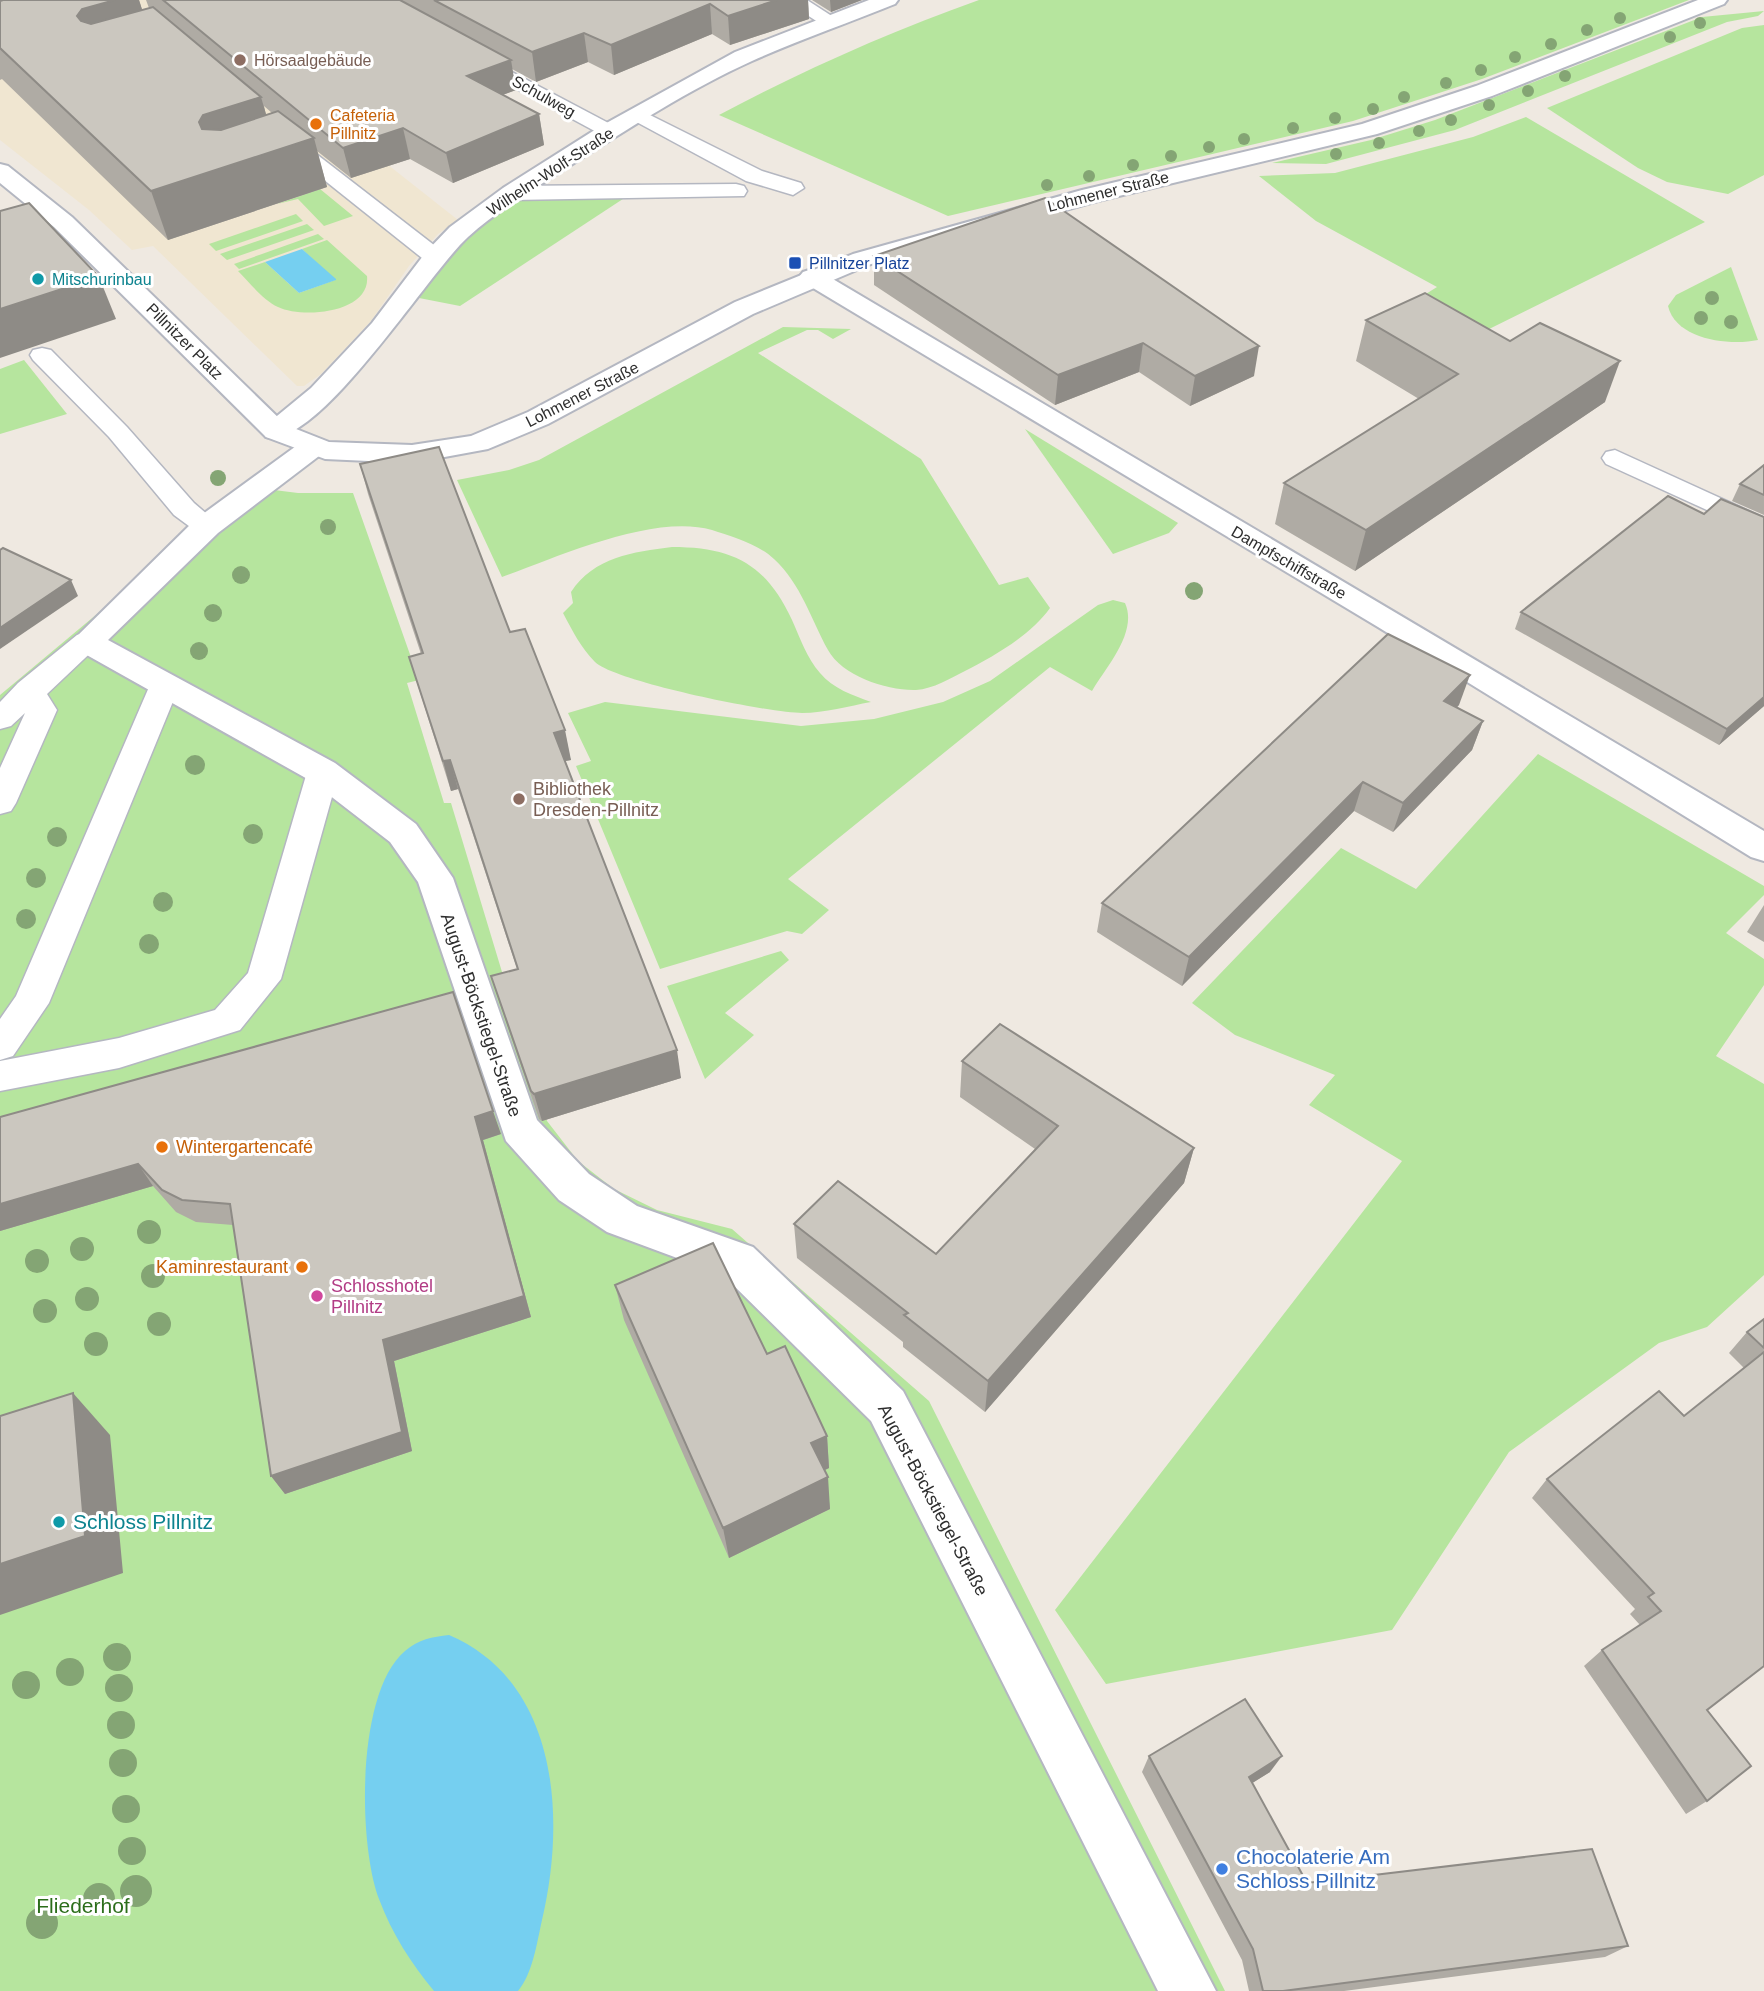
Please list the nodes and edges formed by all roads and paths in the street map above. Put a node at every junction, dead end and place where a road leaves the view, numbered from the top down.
1 (793, 0) edge
2 (888, 0) edge
3 (1717, 0) edge
4 (831, 22) junction
5 (451, 45) edge
6 (638, 115) junction
7 (267, 124) edge
8 (609, 131) junction
9 (295, 148) junction
10 (273, 155) edge
11 (0, 171) edge
12 (793, 188) dead end
13 (736, 191) dead end
14 (512, 193) junction
15 (435, 257) junction
16 (812, 277) junction
17 (42, 355) dead end
18 (276, 430) junction
19 (313, 447) junction
20 (1615, 458) dead end
21 (207, 526) junction
22 (1764, 527) edge
23 (87, 642) junction
24 (164, 687) junction
25 (29, 690) junction
26 (0, 719) edge
27 (323, 772) junction
28 (0, 803) edge
29 (1764, 848) edge
30 (0, 1046) edge
31 (0, 1076) edge
32 (1188, 1991) edge

1 - 4 lane
2 - 4 street, Wilhelm-Wolf-Straße
3 - 16 street, Lohmener Straße
4 - 6 street, Wilhelm-Wolf-Straße
5 - 8 lane, Schulweg
6 - 8 street, Wilhelm-Wolf-Straße
6 - 12 lane
7 - 9 lane
8 - 14 street, Wilhelm-Wolf-Straße
9 - 10 lane
9 - 15 lane
11 - 18 street, Pillnitzer Platz
13 - 14 lane
14 - 15 street, Wilhelm-Wolf-Straße
15 - 18 street, Wilhelm-Wolf-Straße
16 - 19 street, Lohmener Straße
16 - 29 street, Dampfschiffstraße
17 - 21 lane
18 - 19 street, Pillnitzer Platz
19 - 21 street
20 - 22 lane
21 - 23 street
23 - 24 street, August-Böckstiegel-Straße
23 - 25 lane
24 - 27 street, August-Böckstiegel-Straße
24 - 30 lane
25 - 26 lane
25 - 28 lane
27 - 31 lane
27 - 32 street, August-Böckstiegel-Straße

